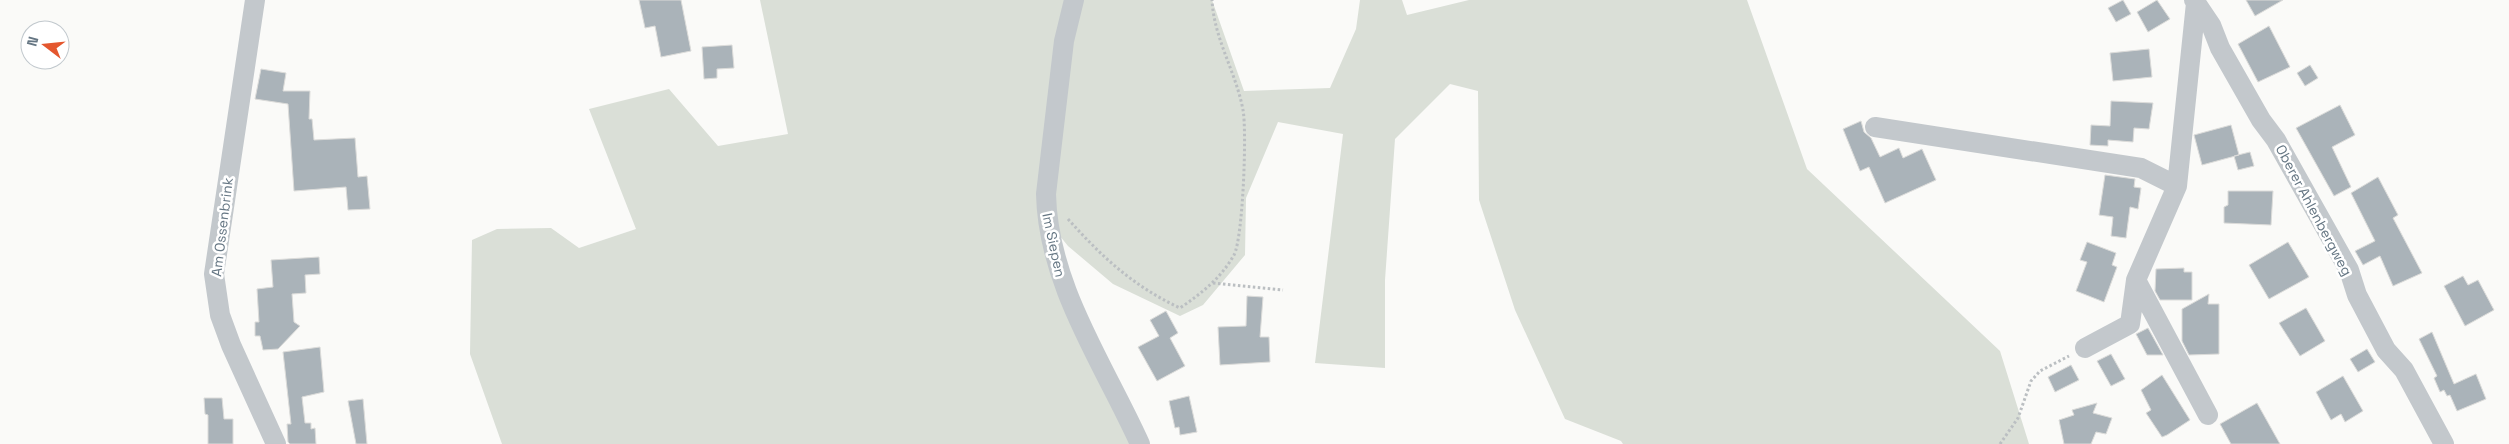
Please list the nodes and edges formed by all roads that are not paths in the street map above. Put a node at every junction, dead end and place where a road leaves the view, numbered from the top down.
1 (255, 0) edge
2 (1074, 0) edge
3 (2195, 1) edge
4 (1875, 127) dead end
5 (2177, 186) junction
6 (2136, 280) junction
7 (2085, 348) road end
8 (2208, 416) dead end
9 (276, 444) edge
10 (1140, 444) edge
11 (2444, 444) edge

1 - 9 street, Am Ossenbrink
2 - 10 street, Im Siepen
3 - 5 street, Oberer Ahlenbergweg
3 - 11 street, Oberer Ahlenbergweg
4 - 5 street
5 - 6 street, Oberer Ahlenbergweg
6 - 7 street, Oberer Ahlenbergweg
6 - 8 street

